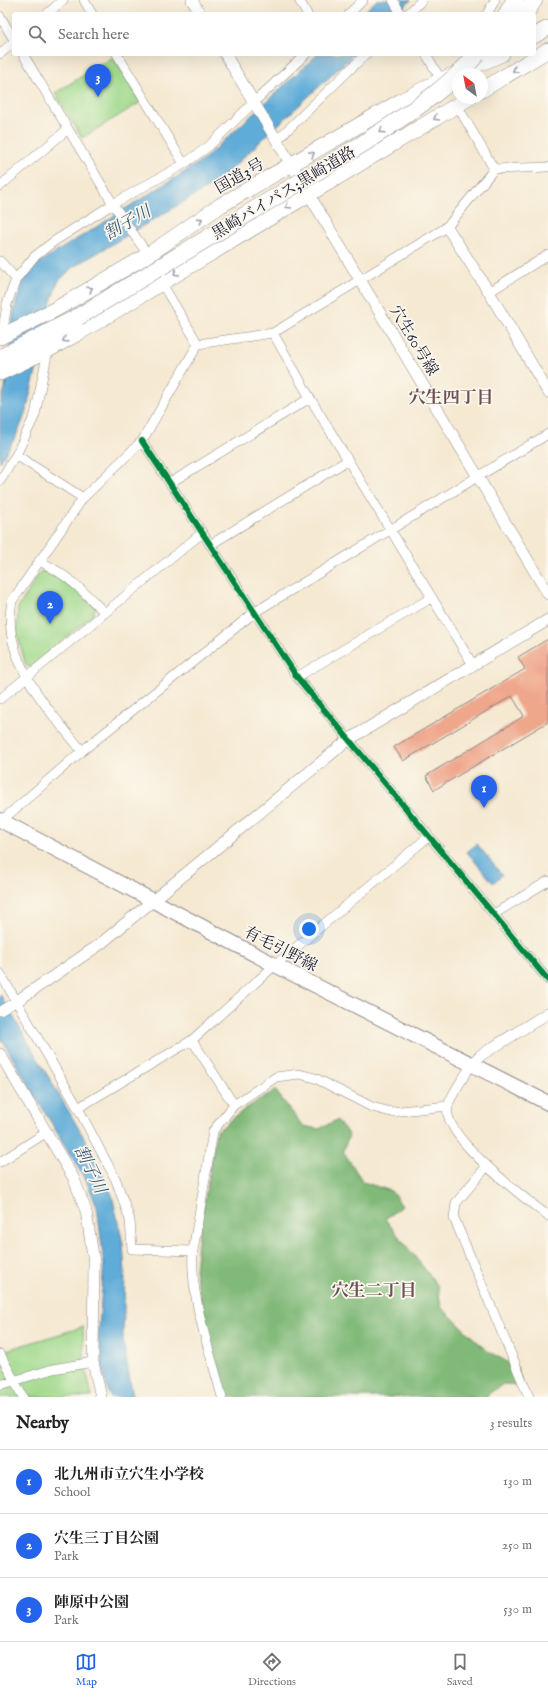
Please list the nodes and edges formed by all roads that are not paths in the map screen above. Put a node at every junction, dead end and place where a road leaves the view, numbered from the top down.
1 (63, 0) edge
2 (84, 0) edge
3 (192, 0) edge
4 (299, 0) edge
5 (363, 0) edge
6 (393, 0) edge
7 (422, 0) edge
8 (495, 0) edge
9 (515, 0) edge
10 (534, 0) edge
11 (49, 12) edge
12 (91, 12) edge
13 (199, 12) edge
14 (306, 12) edge
15 (351, 12) edge
16 (400, 12) edge
17 (410, 12) edge
18 (489, 12) edge
19 (508, 12) edge
20 (526, 12) edge
21 (0, 16) edge
22 (548, 28) edge
23 (536, 35) edge
24 (12, 37) edge
25 (12, 43) edge
26 (548, 50) edge
27 (0, 54) edge
28 (24, 56) edge
29 (118, 56) edge
30 (226, 56) edge
31 (304, 56) edge
32 (364, 56) edge
33 (427, 56) edge
34 (474, 56) edge
35 (475, 56) edge
36 (497, 56) edge
37 (441, 80) junction
38 (488, 86) edge
39 (460, 104) edge
40 (464, 104) edge
41 (256, 105) junction
42 (68, 129) junction
43 (275, 138) junction
44 (184, 164) junction
45 (291, 166) junction
46 (548, 167) edge
47 (494, 169) junction
48 (0, 186) edge
49 (308, 194) junction
50 (114, 206) junction
51 (447, 227) junction
52 (148, 255) junction
53 (548, 255) edge
54 (0, 261) edge
55 (16, 279) junction
56 (360, 279) junction
57 (160, 282) junction
58 (489, 292) junction
59 (274, 333) junction
60 (4, 335) edge
61 (198, 344) junction
62 (45, 351) junction
63 (3, 366) edge
64 (548, 392) edge
65 (310, 398) junction
66 (548, 434) edge
67 (142, 441) junction
68 (16, 455) junction
69 (348, 460) junction
70 (478, 478) junction
71 (0, 481) edge
72 (170, 484) junction
73 (83, 498) junction
74 (390, 530) junction
75 (202, 533) junction
76 (210, 545) junction
77 (39, 560) junction
78 (548, 594) edge
79 (431, 598) junction
80 (255, 612) junction
81 (4, 613) edge
82 (105, 613) junction
83 (548, 620) edge
84 (473, 665) junction
85 (297, 677) junction
86 (24, 679) junction
87 (0, 699) edge
88 (348, 740) junction
89 (82, 751) junction
90 (1, 820) edge
91 (428, 837) junction
92 (548, 881) edge
93 (154, 901) junction
94 (494, 914) junction
95 (275, 965) junction
96 (0, 973) edge
97 (548, 980) edge
98 (15, 1002) junction
99 (0, 1011) edge
100 (548, 1013) edge
101 (192, 1040) junction
102 (0, 1054) edge
103 (472, 1064) junction
104 (548, 1103) edge
105 (234, 1105) junction
106 (448, 1106) junction
107 (78, 1108) junction
108 (47, 1132) junction
109 (0, 1162) edge
110 (486, 1167) junction
111 (548, 1216) edge
112 (193, 1251) junction
113 (0, 1354) edge
114 (93, 1362) junction
115 (15, 1380) junction
116 (0, 1385) edge
117 (24, 1397) edge
118 (101, 1397) edge
119 (222, 1397) edge
120 (529, 1397) edge

1 - 11 street
2 - 12 street
3 - 13 street
4 - 14 street
5 - 15 street
6 - 16 street
7 - 17 street
8 - 18 street
9 - 19 highway
10 - 20 highway
21 - 24 street
22 - 23 highway
25 - 27 street
26 -> 38 highway
28 - 42 street
29 - 44 street
30 - 41 street, 穴生60号線
31 - 41 street
32 - 43 street
33 - 37 street
34 - 37 highway
35 -> 63 highway, 黒崎バイパス;黒崎道路, bridge
36 - 37 highway, 国道3号
45 -> 37 highway, 国道3号
39 -> 49 highway
40 - 47 street
41 - 43 street, 穴生60号線
41 - 44 street
42 - 48 street
42 - 50 street
43 - 45 street, 穴生60号線
44 - 50 street
45 - 49 street, 穴生60号線
52 -> 45 highway, 国道3号
46 - 47 street
47 - 51 street
49 - 56 street, 穴生60号線
49 -> 57 highway
50 - 52 street
50 - 55 street
51 - 56 street
51 - 58 street
60 -> 52 highway, 国道3号
53 - 58 street
54 - 55 street
55 - 60 street
56 - 59 street
56 - 70 street, 穴生60号線
57 - 61 street
57 -> 62 highway
58 - 64 street
59 - 61 street
59 - 65 street
61 - 67 street
62 - 63 highway
62 - 68 street
65 - 69 street
65 - 72 street
66 - 70 street
67 - 72 street
67 - 73 street
68 - 71 street
68 - 73 street
69 - 74 street
69 - 76 street
70 - 74 street
70 - 78 street, 穴生60号線
72 - 75 street
73 - 77 street
74 - 79 street
74 - 80 street
75 - 76 street
75 - 82 street
76 - 80 street
77 - 81 street
77 - 82 street
79 - 84 street
79 - 85 street
80 - 85 street
80 - 89 street
81 - 86 street
82 - 86 street
83 - 84 street
84 - 88 street
85 - 88 street
86 - 87 street
86 - 89 street
88 - 91 street
88 - 93 street
89 - 90 street
90 - 93 main road, 有毛引野線
91 - 94 street
91 - 95 street
92 - 94 street
93 - 95 main road, 有毛引野線
93 - 98 street
94 - 97 street
95 - 101 street
95 - 103 main road, 有毛引野線
96 - 98 street
98 - 99 street
98 - 107 street
100 - 103 street
101 - 105 street
101 - 107 street
102 - 108 street
103 - 104 main road, 有毛引野線
103 - 106 street
105 - 106 street
105 - 112 street
106 - 110 street
107 - 112 street
108 - 109 street
108 - 114 street
110 - 111 street
110 - 120 street
112 - 119 street
113 - 115 street
114 - 115 street
114 - 118 street
115 - 116 street
115 - 117 street

